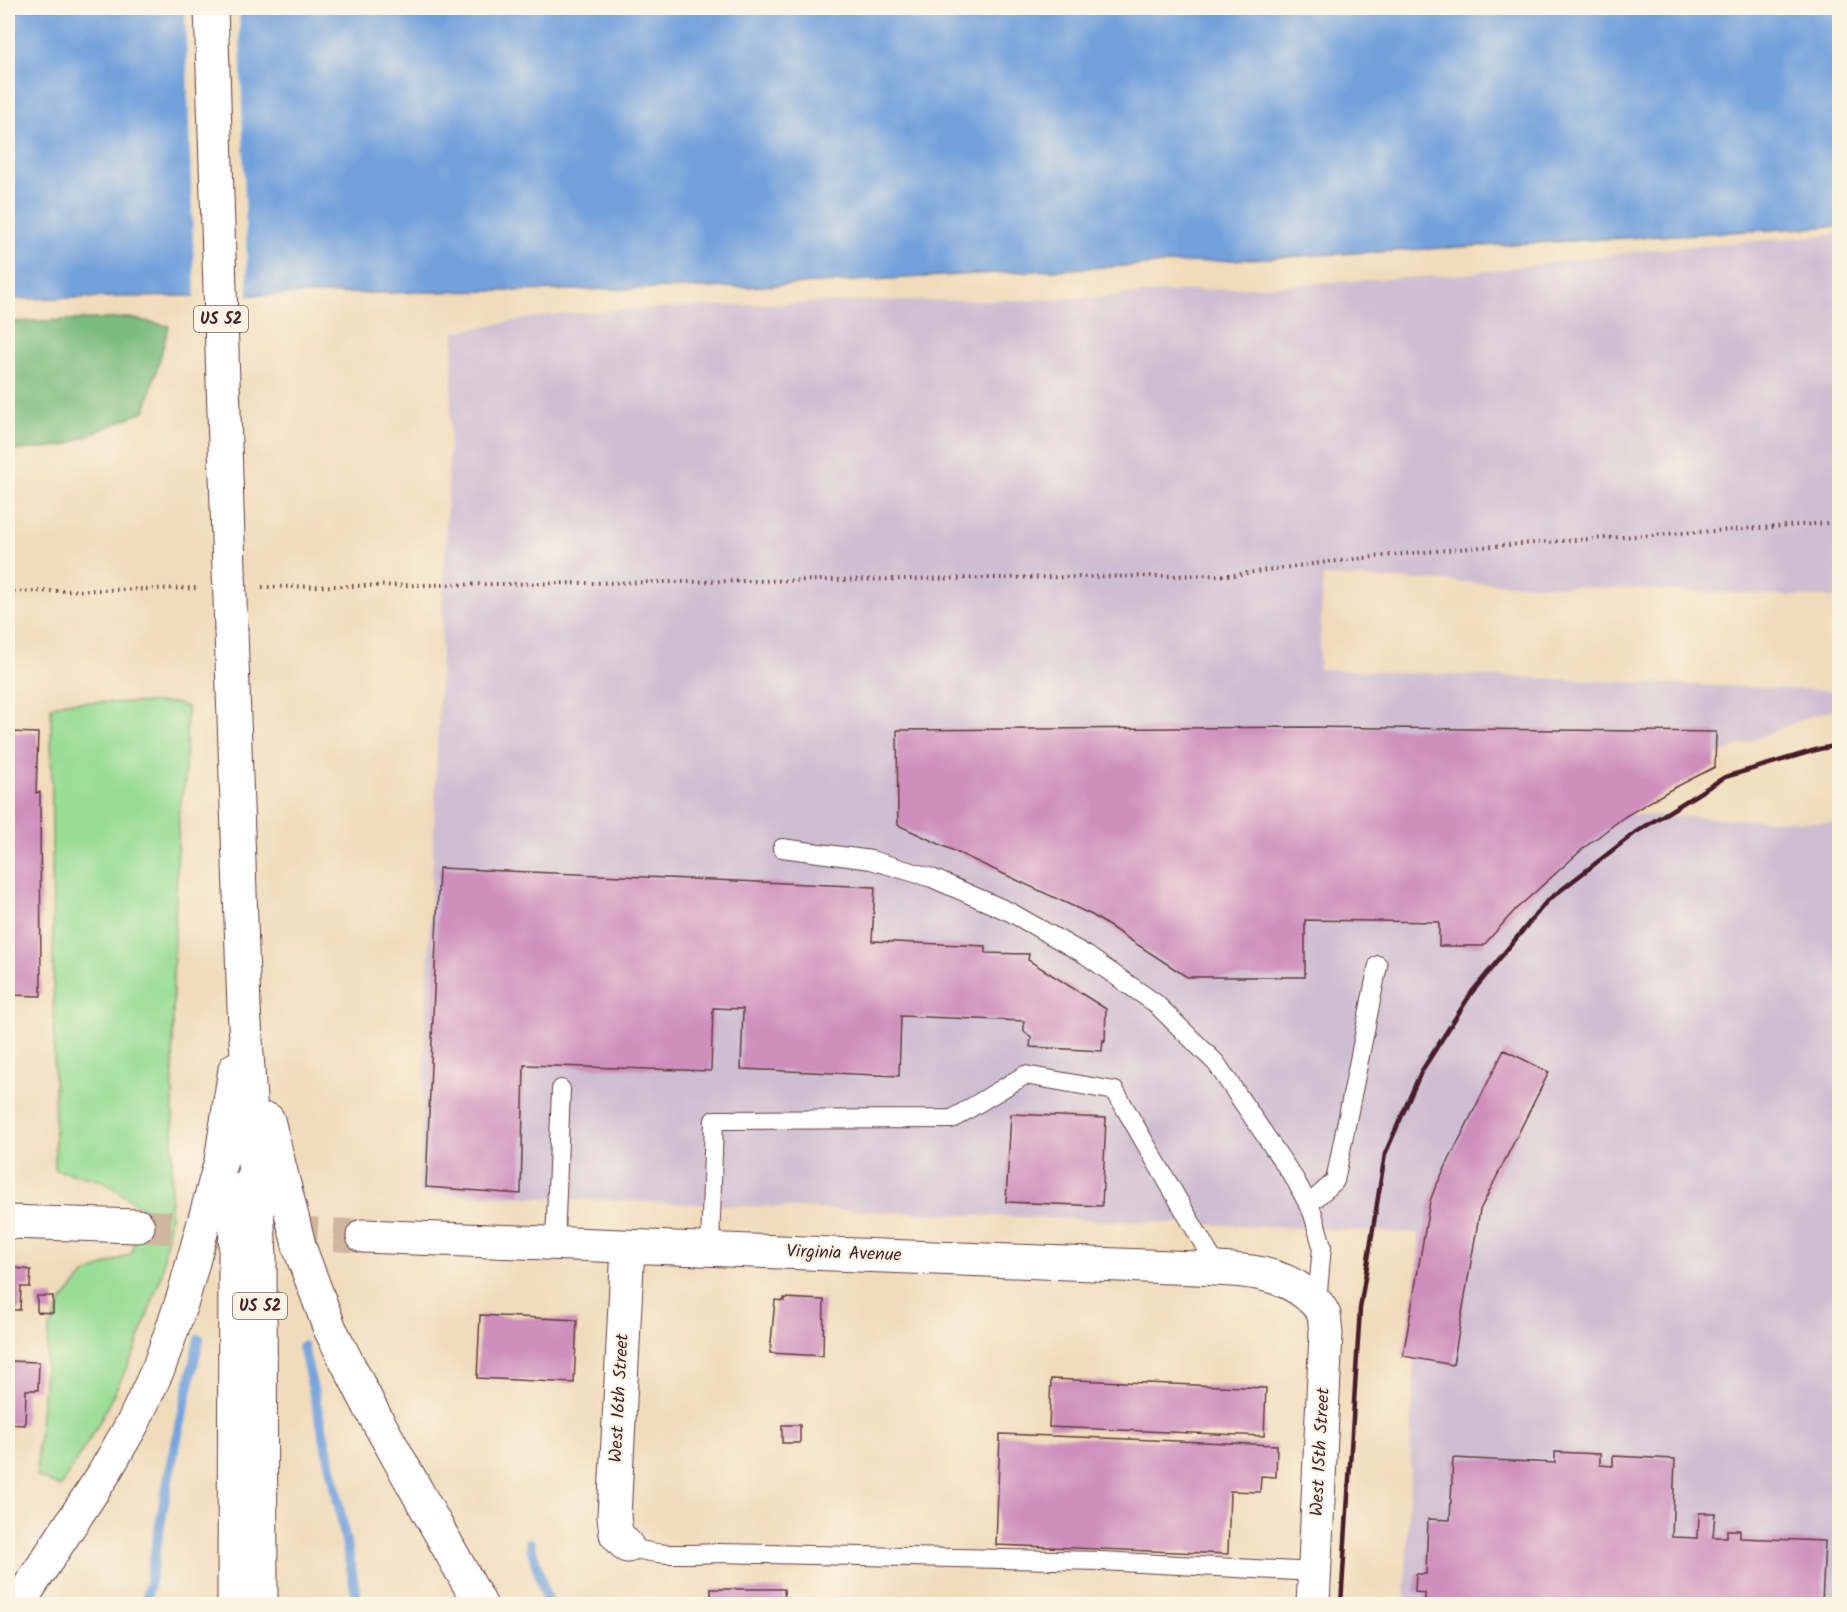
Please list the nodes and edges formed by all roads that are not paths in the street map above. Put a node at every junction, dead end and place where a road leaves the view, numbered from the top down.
1 (211, 8) edge
2 (782, 848) dead end
3 (1377, 965) dead end
4 (244, 1008) junction
5 (561, 1089) dead end
6 (1308, 1205) junction
7 (8, 1222) edge
8 (138, 1226) tunnel mouth
9 (363, 1236) tunnel mouth
10 (555, 1244) junction
11 (628, 1246) junction
12 (710, 1250) junction
13 (1218, 1269) junction
14 (1317, 1302) junction
15 (627, 1546) joint
16 (1315, 1572) junction
17 (18, 1605) edge
18 (234, 1605) edge
19 (261, 1605) edge
20 (480, 1605) edge
21 (1313, 1605) edge

1 - 4 main road, US 52, bridge
2 - 6 lane
3 - 6 lane
4 - 17 main road
4 - 18 main road, US 52
4 - 19 main road, US 52
4 - 20 main road
5 - 10 lane
6 - 14 lane
7 - 8 main road
9 - 10 main road, Virginia Avenue
10 - 11 main road, Virginia Avenue
11 - 12 main road, Virginia Avenue
11 - 15 main road, West 16th Street
12 - 13 main road, Virginia Avenue
12 - 13 lane
13 - 14 main road, Virginia Avenue
14 - 16 main road, West 15th Street
15 - 16 lane
16 - 21 main road, West 15th Street

